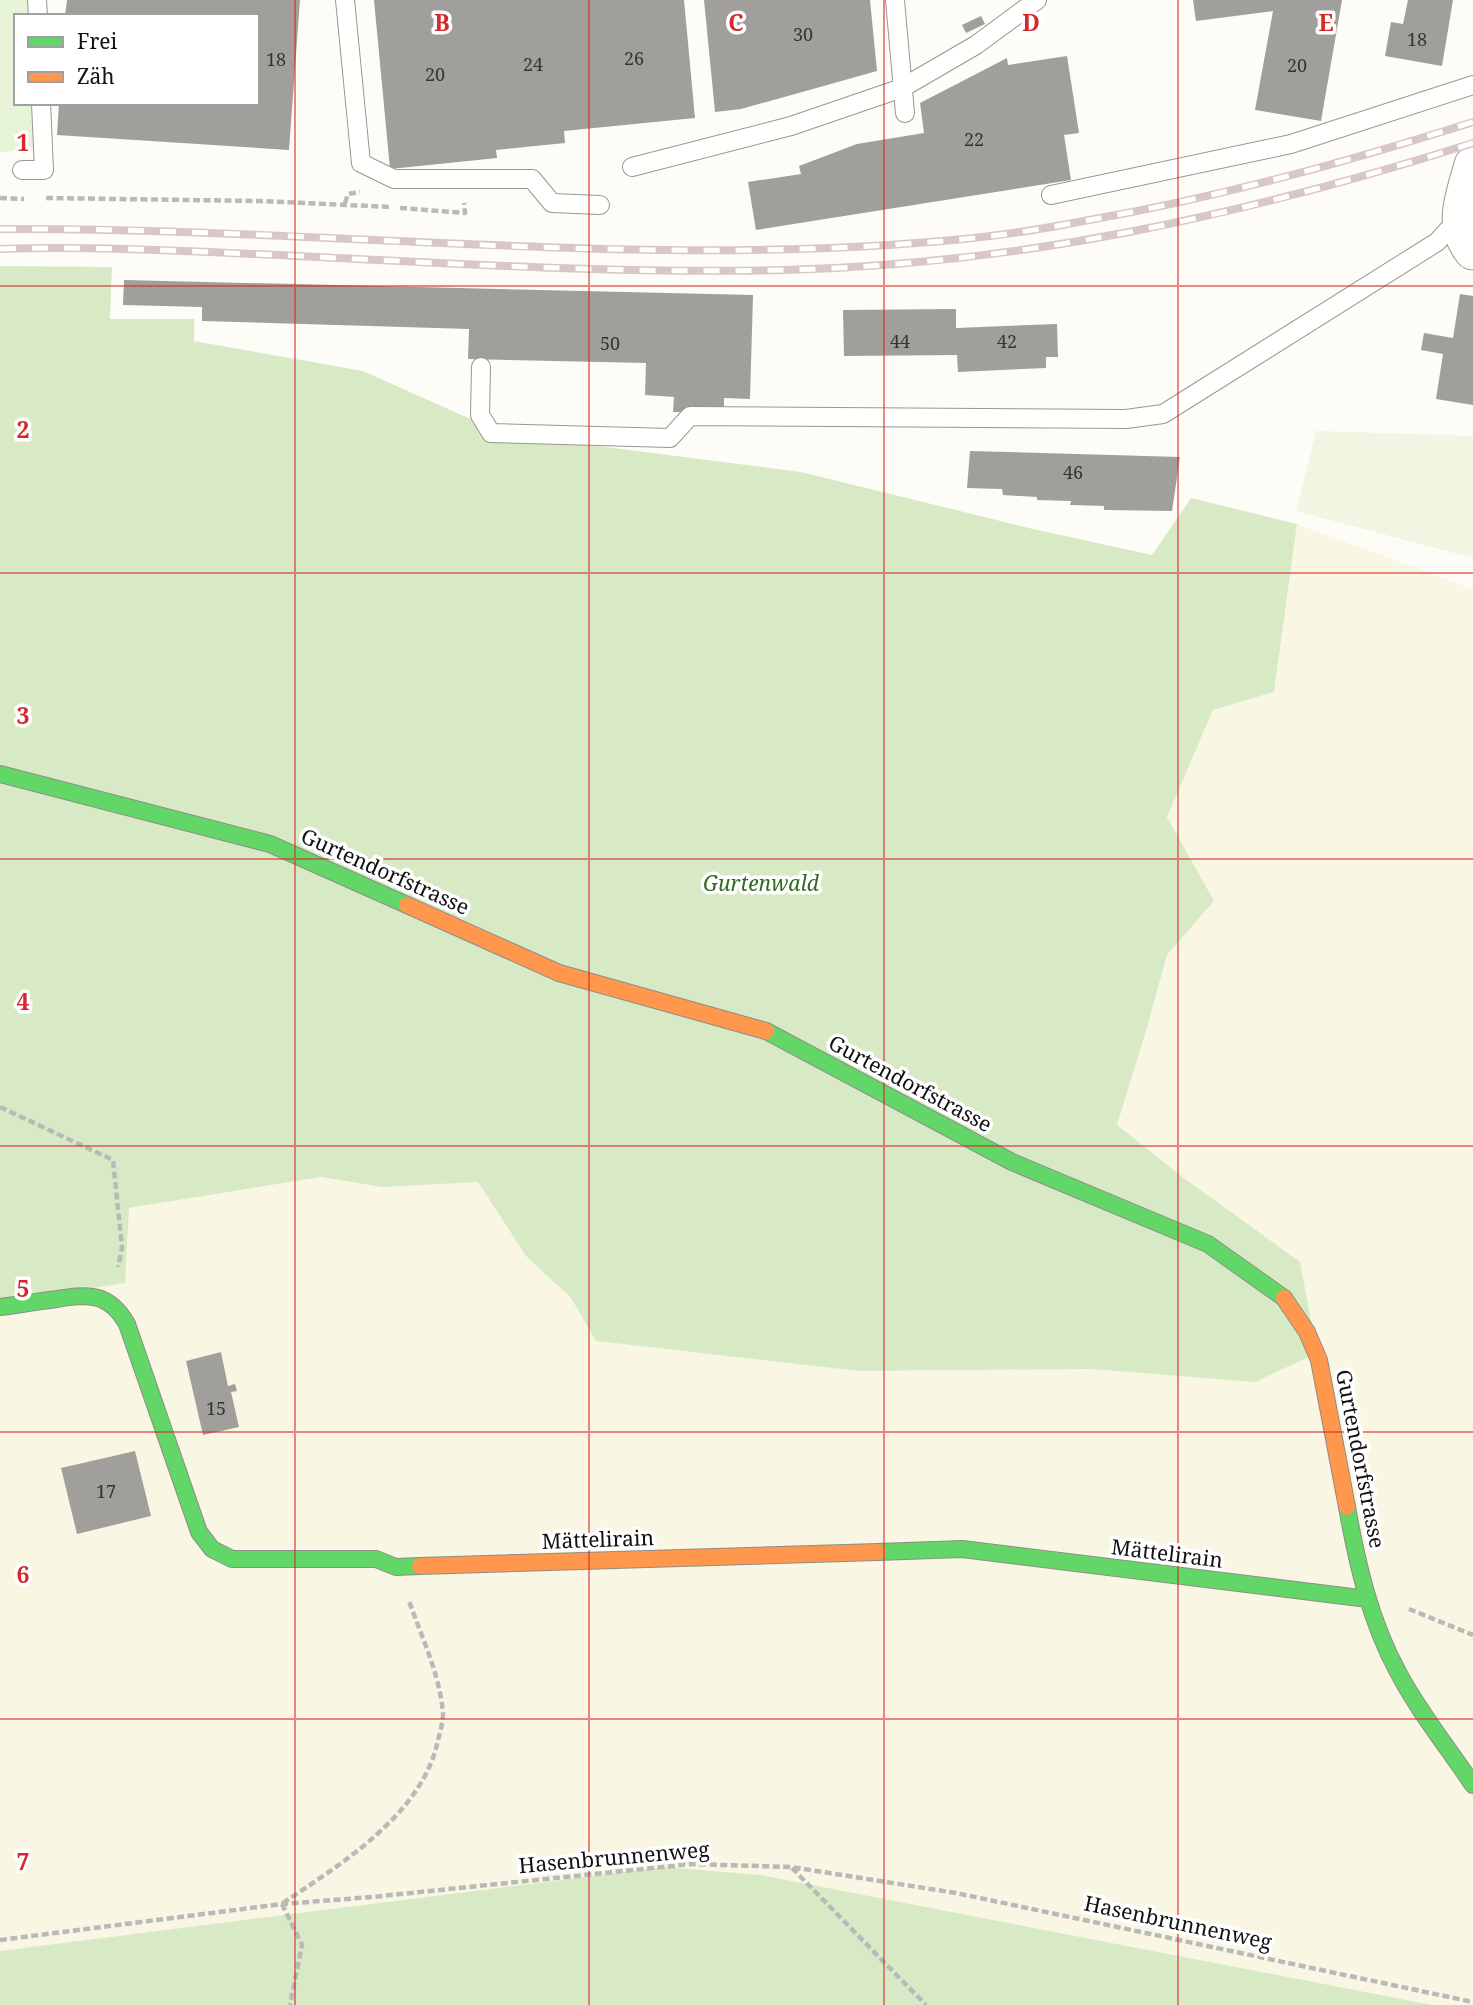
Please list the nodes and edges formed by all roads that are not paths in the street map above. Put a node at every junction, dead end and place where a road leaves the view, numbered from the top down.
1 (345, 0) edge
2 (895, 0) edge
3 (1037, 0) edge
4 (1473, 85) edge
5 (902, 88) junction
6 (41, 105) edge
7 (905, 113) dead end
8 (1473, 165) edge
9 (632, 167) dead end
10 (22, 170) dead end
11 (1051, 195) dead end
12 (600, 205) dead end
13 (1459, 218) junction
14 (1473, 251) edge
15 (481, 366) dead end
16 (0, 774) edge
17 (0, 1307) edge
18 (1368, 1599) junction
19 (1473, 1785) edge

1 - 12 lane
2 - 5 lane
3 - 5 lane
4 - 11 lane
5 - 7 lane
5 - 9 lane
6 - 10 lane
8 - 13 street
13 - 14 street
13 - 15 lane
16 - 18 street, Gurtendorfstrasse
17 - 18 street, Mättelirain
18 - 19 street, Gurtendorfstrasse

